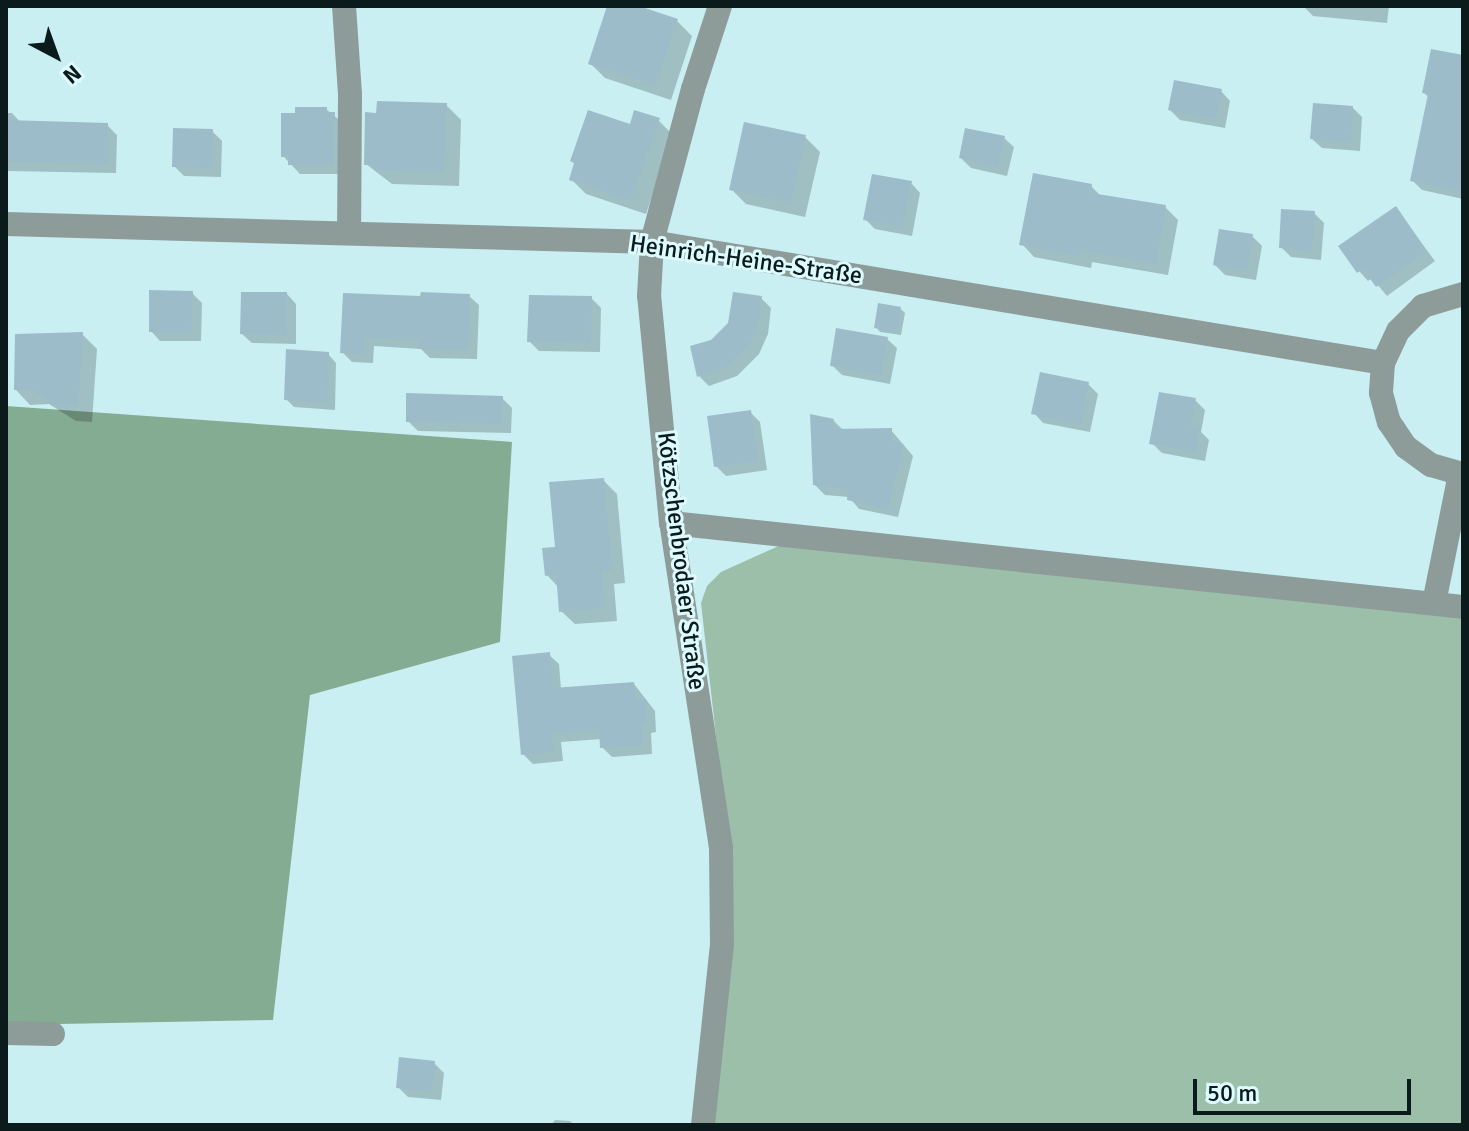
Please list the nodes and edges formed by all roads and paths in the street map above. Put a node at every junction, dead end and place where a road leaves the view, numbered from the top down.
1 (344, 6) edge
2 (720, 6) edge
3 (6, 224) edge
4 (349, 233) junction
5 (652, 242) junction
6 (1463, 294) edge
7 (1383, 363) junction
8 (1461, 474) edge
9 (671, 523) junction
10 (1434, 603) junction
11 (1463, 607) edge
12 (6, 1033) edge
13 (53, 1034) dead end
14 (703, 1125) edge

1 - 4 street
2 - 5 street, Kötzschenbrodaer Straße
3 - 4 street, Heinrich-Heine-Straße
4 - 5 street, Heinrich-Heine-Straße
5 - 7 street, Heinrich-Heine-Straße
5 - 9 street, Kötzschenbrodaer Straße
6 - 7 street
7 - 8 street
8 - 10 street
9 - 10 street
9 - 14 street, Kötzschenbrodaer Straße
10 - 11 street
12 - 13 street

